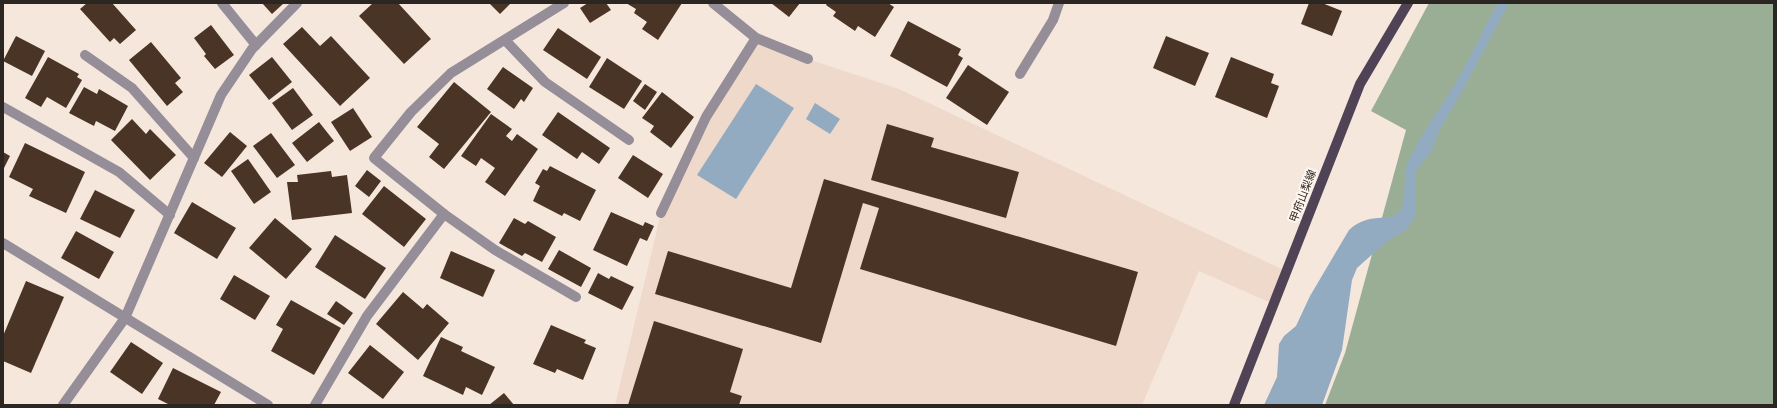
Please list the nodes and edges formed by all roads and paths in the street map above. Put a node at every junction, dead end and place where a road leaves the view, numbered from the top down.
1 (222, 3) edge
2 (297, 3) edge
3 (564, 3) edge
4 (713, 3) edge
5 (1059, 3) edge
6 (1408, 3) edge
7 (756, 38) junction
8 (505, 40) junction
9 (256, 45) junction
10 (86, 55) dead end
11 (808, 59) dead end
12 (1020, 74) dead end
13 (3, 107) edge
14 (629, 140) dead end
15 (194, 158) junction
16 (661, 213) dead end
17 (444, 214) junction
18 (170, 215) junction
19 (3, 244) edge
20 (576, 297) dead end
21 (125, 318) junction
22 (63, 405) edge
23 (268, 405) edge
24 (315, 405) edge
25 (1234, 405) edge

1 - 9 street
2 - 9 street
3 - 8 street
4 - 7 street
5 - 12 street
6 - 25 main road, 甲府山梨線
7 - 11 street
7 - 16 street
8 - 14 street
8 - 17 street
9 - 15 street
10 - 15 street
13 - 18 street
15 - 18 street
17 - 20 street
17 - 24 street
18 - 21 street
19 - 21 street
21 - 22 street
21 - 23 street

